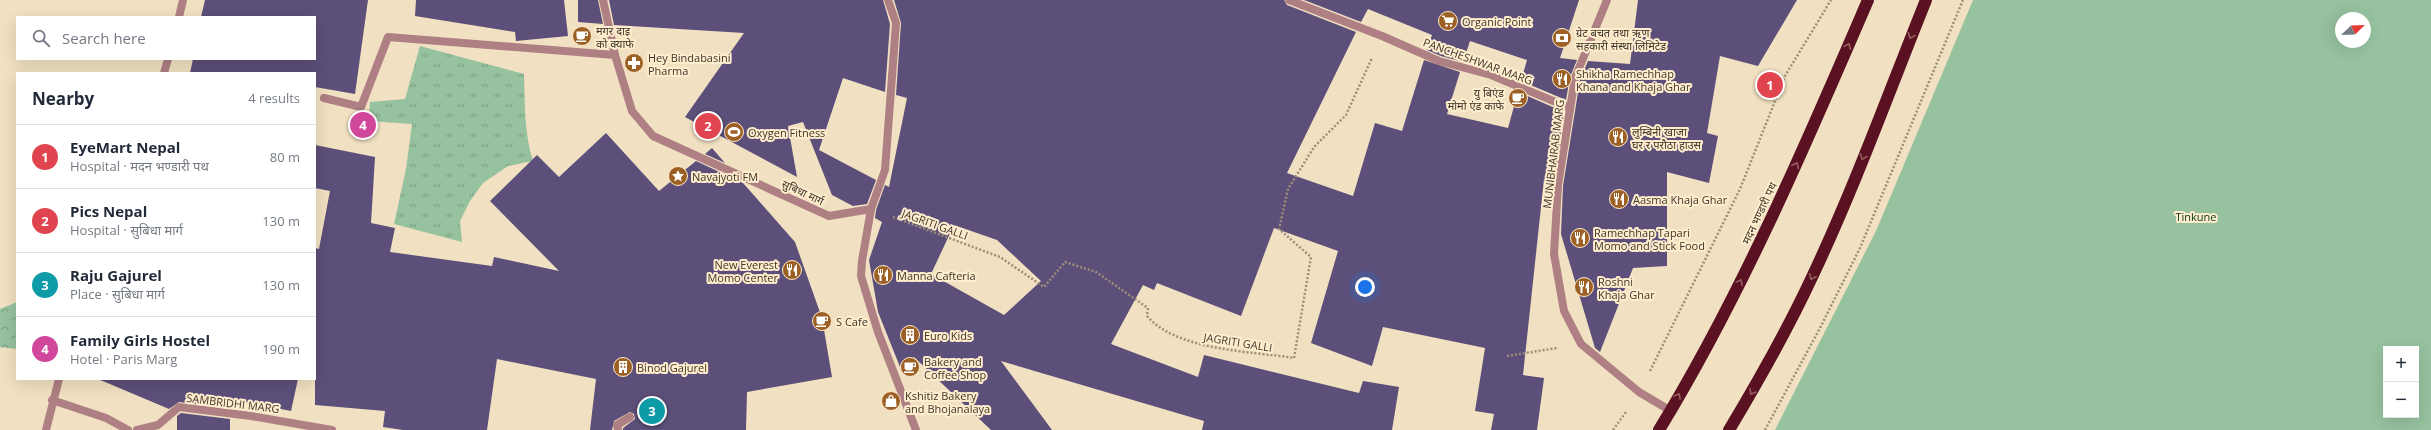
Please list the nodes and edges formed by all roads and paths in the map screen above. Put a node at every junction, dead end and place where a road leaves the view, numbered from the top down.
1 (183, 0) edge
2 (602, 0) edge
3 (888, 0) edge
4 (1289, 0) edge
5 (1607, 0) edge
6 (1830, 0) edge
7 (1868, 0) edge
8 (1926, 0) edge
9 (1963, 0) edge
10 (179, 16) edge
11 (1382, 36) junction
12 (615, 56) junction
13 (168, 60) edge
14 (164, 72) edge
15 (324, 98) dead end
16 (1570, 108) junction
17 (872, 209) junction
18 (1581, 344) junction
19 (1507, 356) dead end
20 (59, 380) edge
21 (1639, 392) junction
22 (52, 400) junction
23 (1671, 411) junction
24 (630, 417) dead end
25 (46, 430) edge
26 (128, 430) edge
27 (136, 430) edge
28 (332, 430) edge
29 (618, 430) edge
30 (916, 430) edge
31 (1613, 430) edge
32 (1659, 430) edge
33 (1729, 430) edge
34 (1765, 430) edge

1 - 10 street
2 - 12 street, सुबिधा मार्ग
3 - 17 street
4 - 11 street, PANCHESHWAR MARG
5 - 16 street, MUNIBHAIRAB MARG
6 - 21 path
23 -> 7 highway, मदन भण्डारी पथ
8 -> 33 highway
9 - 34 path
11 - 16 street, PANCHESHWAR MARG
11 - 17 path, JAGRITI GALLI
12 - 15 street
12 - 17 street, सुबिधा मार्ग
13 - 14 street
16 - 18 street, MUNIBHAIRAB MARG
17 - 30 street
18 - 19 path
18 - 21 street, MUNIBHAIRAB MARG
20 - 22 street
21 - 23 street, MUNIBHAIRAB MARG
21 - 31 path
22 - 25 street
22 - 26 street
23 - 32 highway, मदन भण्डारी पथ
24 - 29 street
27 - 28 street, SAMBRIDHI MARG

